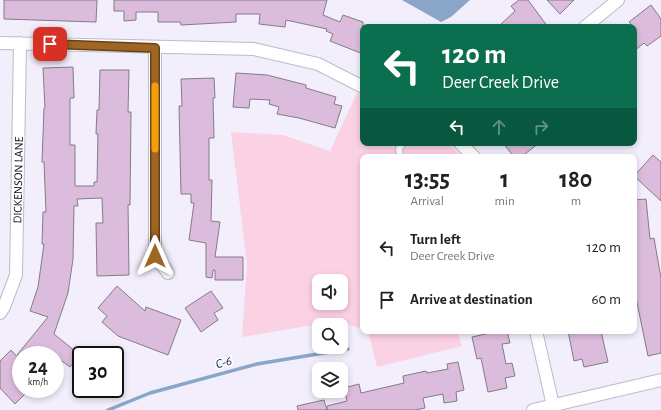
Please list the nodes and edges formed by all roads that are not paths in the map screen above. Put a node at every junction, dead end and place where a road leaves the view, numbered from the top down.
1 (618, 0) edge
2 (589, 24) edge
3 (0, 43) edge
4 (20, 43) junction
5 (155, 48) junction
6 (360, 85) edge
7 (464, 146) edge
8 (471, 154) edge
9 (168, 273) dead end
10 (0, 312) edge
11 (537, 334) edge
12 (661, 380) edge
13 (553, 408) edge
14 (532, 410) edge

1 - 2 street
3 - 4 street
4 - 5 street
4 - 10 street, DICKENSON LANE
5 - 6 street
5 - 9 street
7 - 8 street
11 - 13 street
12 - 13 street
13 - 14 street

